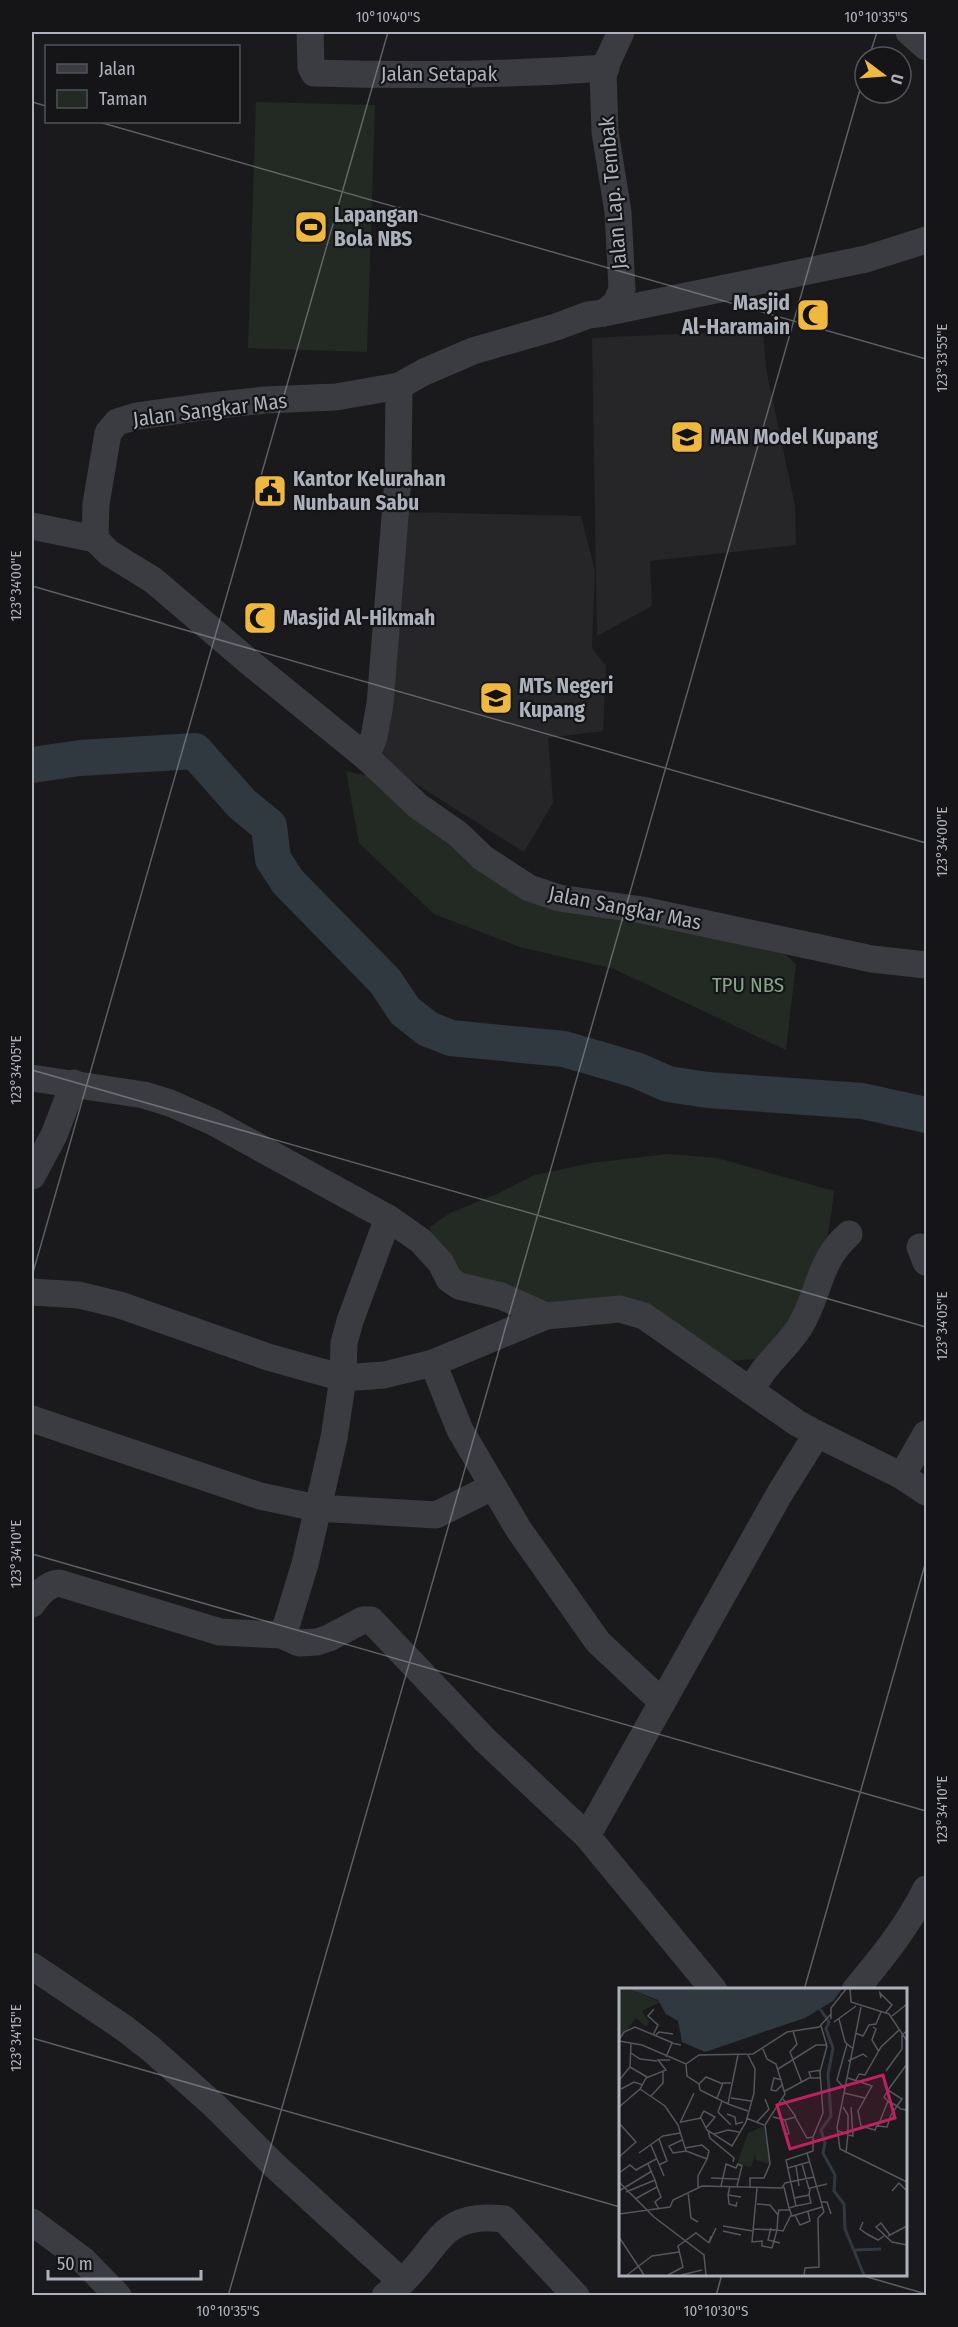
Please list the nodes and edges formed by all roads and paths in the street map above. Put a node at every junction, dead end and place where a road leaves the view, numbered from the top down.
1 (310, 32) edge
2 (621, 32) edge
3 (909, 32) edge
4 (927, 47) edge
5 (606, 68) junction
6 (927, 240) edge
7 (604, 313) junction
8 (399, 386) junction
9 (32, 526) edge
10 (95, 540) junction
11 (366, 757) junction
12 (927, 965) edge
13 (32, 1078) edge
14 (74, 1083) junction
15 (32, 1176) edge
16 (388, 1218) junction
17 (849, 1234) dead end
18 (32, 1292) edge
19 (546, 1316) junction
20 (433, 1363) junction
21 (343, 1378) junction
22 (751, 1391) junction
23 (32, 1419) edge
24 (817, 1434) junction
25 (927, 1434) edge
26 (902, 1476) junction
27 (492, 1487) junction
28 (927, 1492) edge
29 (317, 1508) junction
30 (32, 1604) edge
31 (281, 1635) junction
32 (662, 1702) junction
33 (588, 1836) junction
34 (927, 1889) edge
35 (32, 1966) edge
36 (713, 1988) edge
37 (856, 1988) edge
38 (32, 2222) edge
39 (393, 2288) edge
40 (118, 2295) edge
41 (576, 2295) edge

1 - 5 street, Jalan Setapak
2 - 5 street, Jalan Lap. Tembak
3 - 4 street
5 - 7 street, Jalan Lap. Tembak
6 - 7 street
7 - 8 street
8 - 10 street, Jalan Sangkar Mas
8 - 11 street
9 - 10 street
10 - 11 street, Jalan Sangkar Mas
11 - 12 street, Jalan Sangkar Mas
13 - 14 street
14 - 15 street
14 - 16 street
16 - 19 street
16 - 21 street
17 - 22 street
18 - 21 street
19 - 20 street
19 - 22 street
20 - 21 street
20 - 27 street
21 - 29 street
22 - 24 street
23 - 29 street
24 - 26 street
24 - 32 street
25 - 26 street
26 - 28 street
27 - 29 street
27 - 32 street
29 - 31 street
30 - 31 street
31 - 33 street
32 - 33 street
33 - 36 street
34 - 37 street
35 - 39 street
38 - 40 street
39 - 41 street

